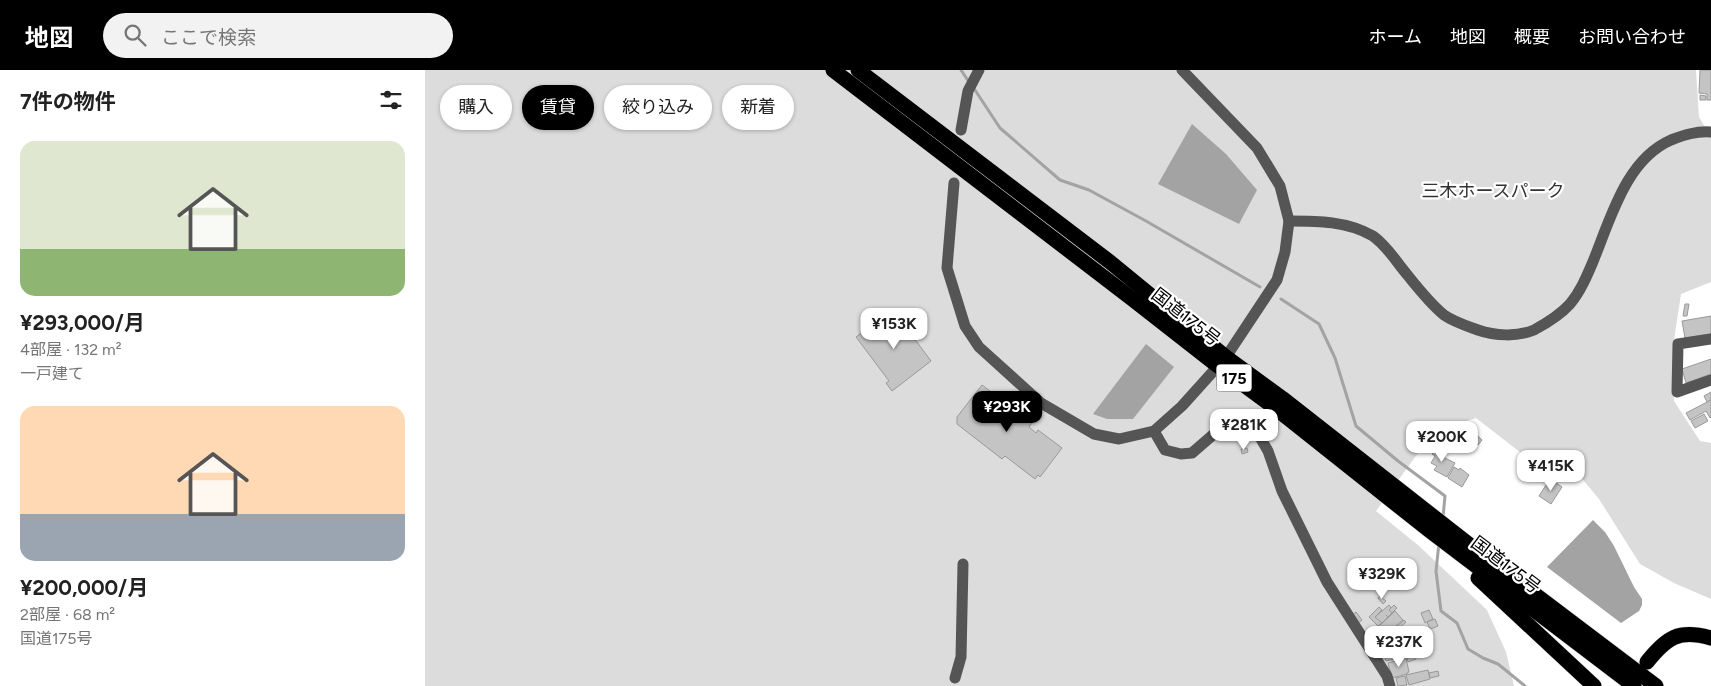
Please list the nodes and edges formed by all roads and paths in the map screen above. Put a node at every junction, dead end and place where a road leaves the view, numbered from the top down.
1 (833, 70) edge
2 (858, 70) edge
3 (979, 70) edge
4 (1182, 70) edge
5 (961, 130) tunnel mouth
6 (1711, 132) edge
7 (954, 183) tunnel mouth
8 (1289, 221) junction
9 (1711, 339) edge
10 (1222, 362) junction
11 (1711, 380) edge
12 (1154, 431) junction
13 (1431, 531) junction
14 (963, 564) dead end
15 (1711, 638) edge
16 (1647, 662) dead end
17 (955, 678) dead end
18 (1390, 686) edge
19 (1594, 686) edge
20 (1634, 686) edge
21 (1656, 686) edge

1 - 10 highway, 国道175号 / 175
2 - 10 highway, 国道175号 / 175
3 - 5 street
4 - 8 street
6 - 8 street
7 - 12 street
8 - 10 street
9 - 11 street
10 - 12 street
10 - 13 highway, 国道175号 / 175
10 - 21 highway, 国道175号 / 175
12 - 18 street
13 - 19 highway
13 - 20 highway, 国道175号 / 175
14 - 17 street
15 - 16 highway

